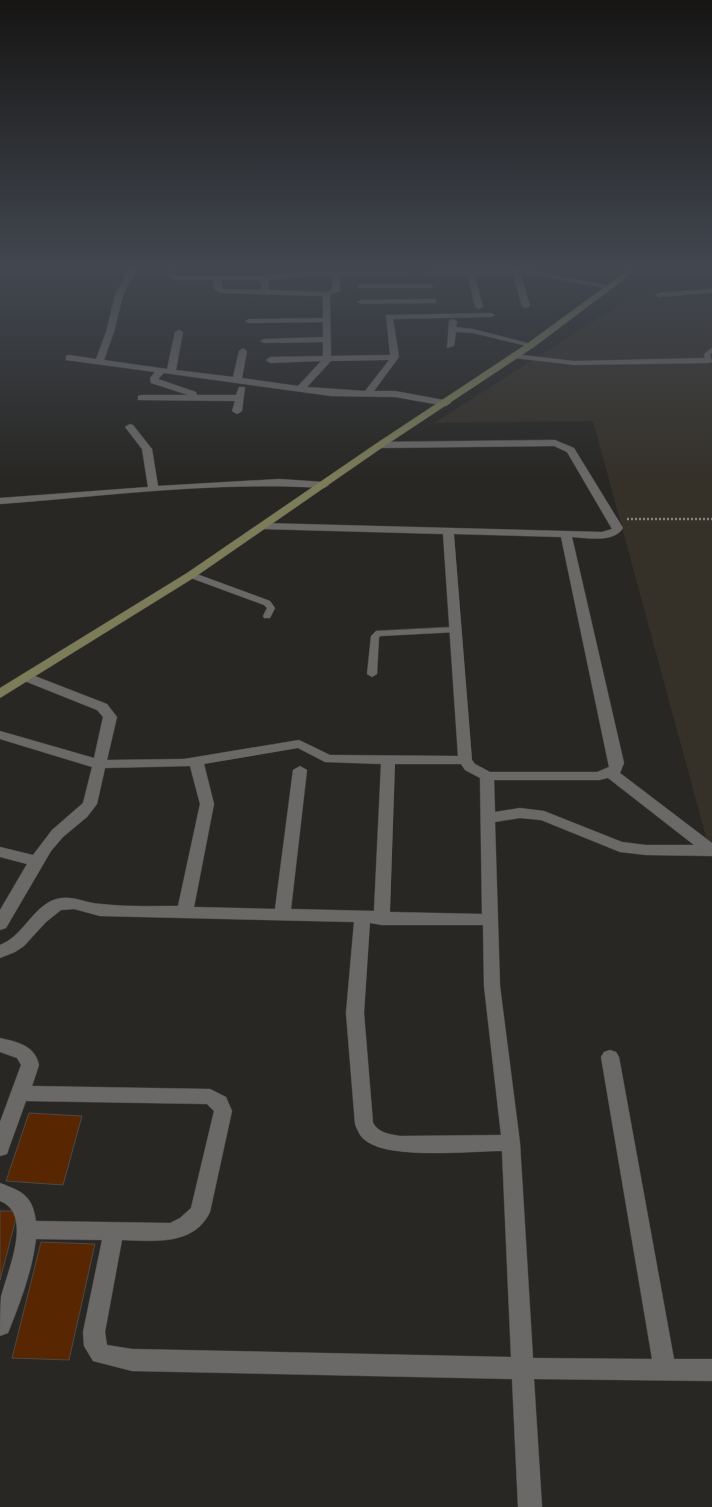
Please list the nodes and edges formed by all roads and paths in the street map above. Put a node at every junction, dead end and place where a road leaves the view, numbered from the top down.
1 (108, 338) edge
2 (177, 338) edge
3 (392, 338) edge
4 (451, 338) edge
5 (504, 338) edge
6 (541, 338) edge
7 (326, 339) joint
8 (264, 341) dead end
9 (532, 345) junction
10 (450, 346) dead end
11 (712, 350) edge
12 (243, 351) dead end
13 (514, 356) junction
14 (395, 357) junction
15 (69, 358) dead end
16 (270, 360) dead end
17 (327, 360) junction
18 (710, 360) edge
19 (99, 362) junction
20 (167, 370) junction
21 (240, 380) junction
22 (300, 388) junction
23 (366, 395) junction
24 (140, 398) dead end
25 (203, 398) junction
26 (240, 398) junction
27 (446, 403) junction
28 (237, 411) dead end
29 (130, 427) dead end
30 (380, 445) junction
31 (324, 485) junction
32 (152, 488) junction
33 (0, 501) edge
34 (614, 519) junction
35 (712, 519) edge
36 (262, 526) junction
37 (448, 532) junction
38 (566, 534) junction
39 (191, 575) junction
40 (267, 616) dead end
41 (454, 630) junction
42 (372, 674) dead end
43 (27, 677) junction
44 (0, 694) edge
45 (0, 735) edge
46 (388, 760) junction
47 (465, 760) junction
48 (196, 761) junction
49 (98, 764) junction
50 (300, 770) dead end
51 (611, 772) junction
52 (488, 776) junction
53 (489, 818) junction
54 (711, 851) edge
55 (0, 852) edge
56 (36, 861) junction
57 (185, 912) junction
58 (282, 914) junction
59 (362, 918) junction
60 (382, 919) junction
61 (491, 920) junction
62 (0, 924) edge
63 (0, 952) edge
64 (0, 1045) edge
65 (610, 1057) dead end
66 (20, 1093) junction
67 (511, 1142) junction
68 (0, 1148) edge
69 (0, 1192) edge
70 (27, 1230) junction
71 (114, 1232) junction
72 (0, 1326) edge
73 (523, 1368) junction
74 (664, 1369) junction
75 (712, 1370) edge
76 (530, 1507) edge

1 - 19 street
2 - 20 street
3 - 14 street
4 - 10 street
5 - 9 street
6 - 9 main road
7 - 8 street
7 - 17 street
9 - 13 main road
11 - 18 lane
12 - 21 street
13 - 18 lane
13 - 27 main road
14 - 17 street
14 - 23 street
15 - 19 street
16 - 17 street
17 - 22 street
19 - 20 street
20 - 21 street
20 - 25 street
21 - 22 street
21 - 26 street
22 - 23 street
23 - 27 street
24 - 25 street
25 - 26 street
26 - 28 street
27 - 30 main road
29 - 32 street
30 - 31 main road
30 - 34 street
31 - 32 street
31 - 36 main road
32 - 33 street
34 - 35 path
34 - 38 street
36 - 37 street
36 - 39 main road
37 - 38 street
37 - 41 street
38 - 51 street
39 - 40 lane
39 - 43 main road
41 - 42 lane
41 - 47 street
43 - 44 main road
43 - 49 street
45 - 49 street
46 - 47 street
46 - 48 street
46 - 60 street
47 - 52 street
48 - 49 street
48 - 57 street
49 - 56 street
50 - 58 street
51 - 52 street
51 - 54 street
52 - 53 street
53 - 54 street
53 - 61 street
55 - 56 street
56 - 62 street
57 - 58 street
57 - 63 street
58 - 59 street
59 - 60 street
59 - 67 street
60 - 61 street
61 - 67 street
64 - 66 street
65 - 74 street
66 - 68 street
66 - 71 street
67 - 73 street
69 - 70 street
70 - 71 street
70 - 72 street
71 - 73 street
73 - 74 street
73 - 76 street
74 - 75 street

